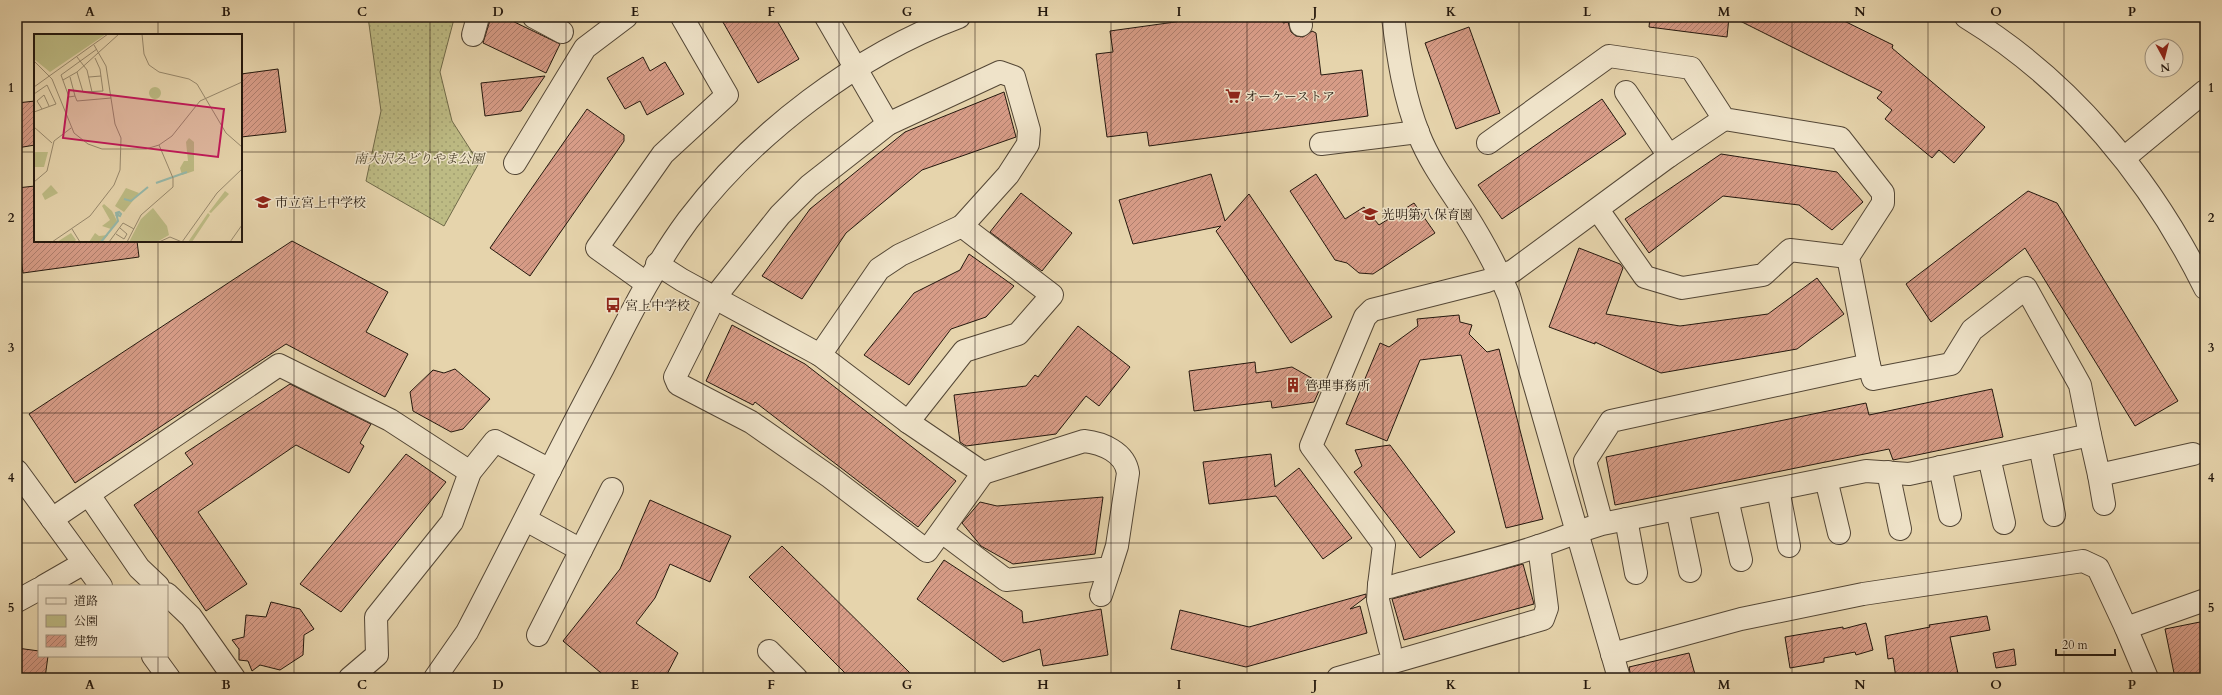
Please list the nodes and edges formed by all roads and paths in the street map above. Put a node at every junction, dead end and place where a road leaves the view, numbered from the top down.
1 (534, 17) edge
2 (626, 17) edge
3 (682, 17) edge
4 (826, 17) edge
5 (959, 17) edge
6 (1393, 17) edge
7 (1966, 17) edge
8 (562, 32) dead end
9 (858, 69) junction
10 (2205, 91) edge
11 (1626, 92) dead end
12 (1724, 119) junction
13 (888, 124) junction
14 (1418, 132) junction
15 (1488, 143) dead end
16 (1321, 144) dead end
17 (1669, 156) junction
18 (2124, 158) junction
19 (515, 163) dead end
20 (1598, 210) junction
21 (962, 226) junction
22 (1848, 257) junction
23 (657, 264) junction
24 (1500, 276) junction
25 (646, 283) junction
26 (2205, 288) edge
27 (715, 296) junction
28 (820, 355) junction
29 (1869, 365) junction
30 (908, 422) junction
31 (2090, 435) junction
32 (2040, 446) junction
33 (2193, 454) dead end
34 (1990, 457) junction
35 (1940, 467) junction
36 (550, 470) junction
37 (17, 471) edge
38 (470, 472) junction
39 (1888, 472) junction
40 (984, 473) junction
41 (2099, 475) junction
42 (1826, 479) junction
43 (612, 488) dead end
44 (1778, 489) junction
45 (89, 495) junction
46 (1727, 499) junction
47 (2104, 504) dead end
48 (1677, 509) junction
49 (1950, 515) dead end
50 (2054, 515) dead end
51 (52, 519) junction
52 (1626, 519) junction
53 (526, 520) junction
54 (2004, 523) dead end
55 (1602, 524) junction
56 (1900, 529) dead end
57 (1577, 531) junction
58 (942, 532) junction
59 (1839, 533) dead end
60 (1539, 546) junction
61 (1789, 546) dead end
62 (581, 550) junction
63 (1741, 560) dead end
64 (84, 563) junction
65 (1110, 568) junction
66 (1690, 571) dead end
67 (1636, 573) dead end
68 (46, 585) edge
69 (100, 585) edge
70 (157, 585) edge
71 (1379, 585) junction
72 (38, 590) edge
73 (168, 595) edge
74 (1101, 595) dead end
75 (2205, 600) edge
76 (17, 601) edge
77 (2126, 628) junction
78 (538, 635) dead end
79 (1390, 649) dead end
80 (769, 650) dead end
81 (1612, 654) junction
82 (154, 657) edge
83 (169, 678) edge
84 (234, 678) edge
85 (350, 678) edge
86 (435, 678) edge
87 (796, 678) edge
88 (1338, 678) edge
89 (1618, 678) edge
90 (2147, 678) edge

1 - 8 street
2 - 19 street
3 - 25 street
4 - 9 street
5 - 9 street
6 - 14 street
7 - 18 street
9 - 13 street
9 - 23 street
10 - 18 street
11 - 17 street
12 - 15 street
12 - 17 street
12 - 22 street
13 - 21 street
13 - 27 street
14 - 16 street
14 - 24 street
17 - 20 street
18 - 26 street
20 - 22 street
20 - 24 street
21 - 28 street
21 - 30 street
22 - 29 street
23 - 25 street
23 - 27 street
24 - 57 street
24 - 71 street
25 - 36 street
27 - 28 street
27 - 58 street
28 - 30 street
29 - 31 street
29 - 55 street
30 - 40 street
31 - 32 street
31 - 41 street
32 - 34 street
32 - 50 street
33 - 41 street
34 - 35 street
34 - 54 street
35 - 39 street
35 - 49 street
36 - 38 street
36 - 53 street
37 - 51 street
38 - 45 street
38 - 85 street
39 - 42 street
39 - 56 street
40 - 58 street
40 - 65 street
41 - 47 street
42 - 44 street
42 - 59 street
43 - 62 street
44 - 46 street
44 - 61 street
45 - 51 street
45 - 70 street
46 - 48 street
46 - 63 street
48 - 52 street
48 - 66 street
51 - 64 street
52 - 55 street
52 - 67 street
53 - 62 street
53 - 86 street
55 - 57 street
57 - 60 street
57 - 81 street
58 - 65 street
60 - 71 street
60 - 88 street
62 - 78 street
64 - 68 street
64 - 69 street
65 - 74 street
71 - 79 street
72 - 76 street
73 - 84 street
75 - 77 street
77 - 81 street
77 - 90 street
80 - 87 street
81 - 89 street
82 - 83 street

